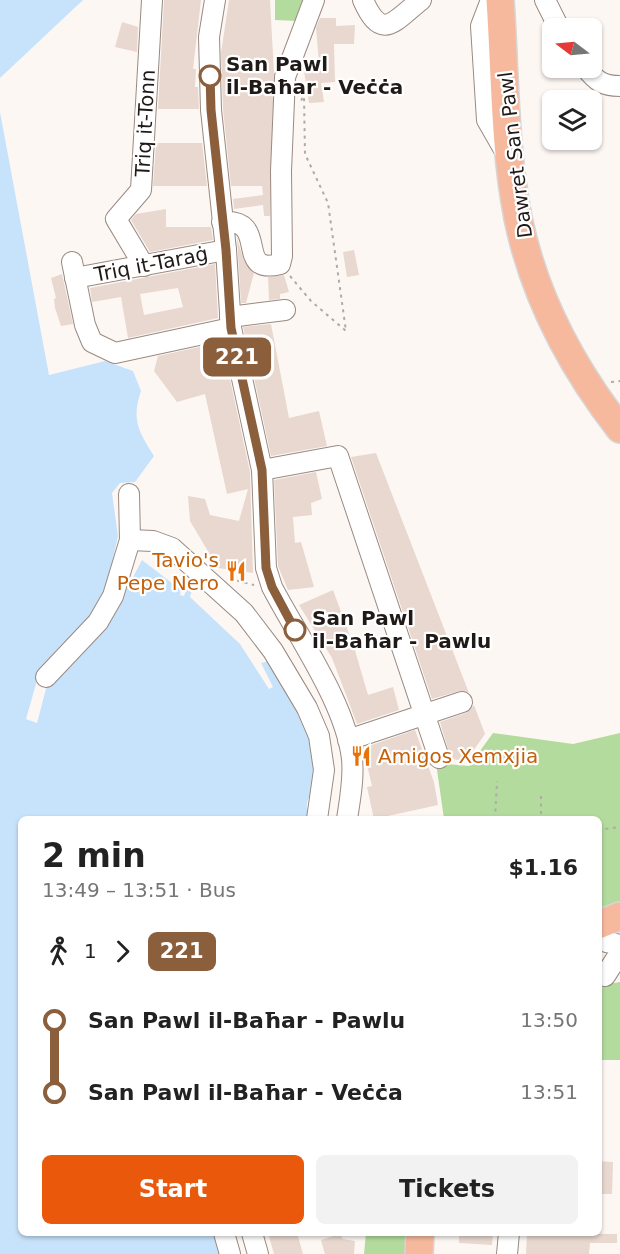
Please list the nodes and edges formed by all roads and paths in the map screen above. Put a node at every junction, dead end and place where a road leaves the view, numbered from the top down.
1 (152, 0) edge
2 (215, 0) edge
3 (314, 0) edge
4 (363, 0) edge
5 (421, 0) edge
6 (491, 0) edge
7 (500, 0) edge
8 (516, 0) edge
9 (545, 0) edge
10 (554, 18) edge
11 (594, 78) edge
12 (620, 86) edge
13 (299, 105) dead end
14 (512, 163) junction
15 (222, 222) junction
16 (226, 250) junction
17 (280, 264) junction
18 (144, 266) junction
19 (285, 310) dead end
20 (230, 323) junction
21 (615, 389) edge
22 (620, 429) edge
23 (262, 470) junction
24 (129, 494) dead end
25 (130, 540) junction
26 (224, 577) dead end
27 (272, 587) junction
28 (46, 677) dead end
29 (462, 702) dead end
30 (426, 715) junction
31 (348, 740) junction
32 (439, 758) dead end
33 (497, 781) dead end
34 (541, 796) dead end
35 (316, 816) edge
36 (347, 816) edge
37 (495, 816) edge
38 (541, 816) edge
39 (620, 827) edge
40 (602, 829) edge
41 (620, 916) edge
42 (607, 934) edge
43 (608, 974) edge
44 (225, 1236) edge
45 (253, 1236) edge
46 (509, 1236) edge
47 (230, 1254) edge
48 (258, 1254) edge
49 (507, 1254) edge

1 - 18 street, Triq it-Tonn
2 - 15 street
3 - 17 street
4 - 5 street
6 - 14 street
7 - 14 highway, Dawret San Pawl
8 - 21 highway, Dawret San Pawl
9 - 10 street
11 - 12 street
13 - 17 path
14 - 22 highway, Dawret San Pawl
15 - 16 street
15 - 17 street
16 - 18 street, Triq it-Taraġ
16 - 20 street
18 - 20 street, Triq it-Taraġ
19 - 20 street
20 - 23 street
23 - 27 street
23 - 30 street
24 - 25 street
25 - 28 street
25 - 35 street
26 - 27 path
27 - 31 street
29 - 30 street
30 - 31 street
30 - 32 street
31 - 36 street
33 - 37 path
34 - 38 path
39 - 40 path
41 - 42 highway
42 - 43 street
44 - 47 street
45 - 48 street
46 - 49 street

